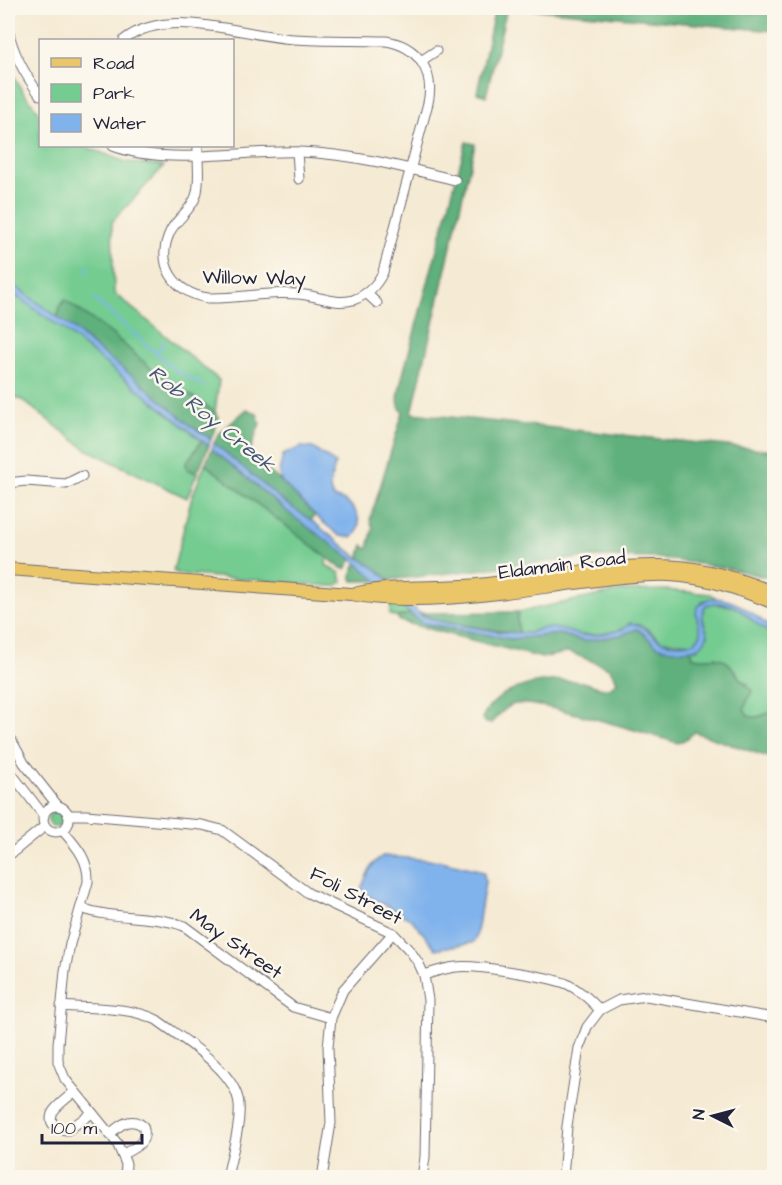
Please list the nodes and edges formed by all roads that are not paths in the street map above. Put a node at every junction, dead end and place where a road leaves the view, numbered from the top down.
1 (8, 29) edge
2 (125, 39) edge
3 (436, 51) dead end
4 (421, 61) junction
5 (39, 94) edge
6 (117, 147) edge
7 (197, 150) edge
8 (297, 152) junction
9 (410, 168) junction
10 (299, 179) dead end
11 (455, 180) dead end
12 (366, 293) junction
13 (376, 303) dead end
14 (82, 476) dead end
15 (8, 483) edge
16 (8, 569) edge
17 (774, 593) edge
18 (351, 594) junction
19 (774, 603) edge
20 (8, 734) edge
21 (8, 769) edge
22 (58, 806) junction
23 (68, 815) junction
24 (44, 816) junction
25 (45, 826) junction
26 (63, 831) junction
27 (8, 856) edge
28 (81, 908) junction
29 (393, 933) junction
30 (424, 975) junction
31 (61, 1006) junction
32 (600, 1010) junction
33 (331, 1018) junction
34 (774, 1018) edge
35 (75, 1091) junction
36 (92, 1113) junction
37 (111, 1134) junction
38 (123, 1154) junction
39 (125, 1178) edge
40 (227, 1178) edge
41 (322, 1178) edge
42 (423, 1178) edge
43 (563, 1178) edge

1 - 5 street
2 - 4 street
3 - 4 street
4 - 9 street
6 - 7 street
7 - 8 street
7 - 12 street, Willow Way
8 - 9 street
8 - 10 street
9 - 11 street
9 - 12 street
12 - 13 street
14 - 15 street
16 - 18 main road, Eldamain Road
17 - 18 main road, Eldamain Road
18 - 19 main road, Eldamain Road
20 - 22 street
21 - 24 street
22 - 23 street
22 - 24 street
23 - 26 street
23 - 29 street, Foli Street
24 - 25 street
25 - 26 street
25 - 27 street
26 - 28 street
28 - 31 street
28 - 33 street, May Street
29 - 30 street, Foli Street
29 - 33 street
30 - 32 street
30 - 42 street, Foli Street
31 - 35 street
31 - 40 street
32 - 34 street
32 - 43 street
33 - 41 street
35 - 36 street
35 - 36 street
36 - 37 street
37 - 38 street
37 - 38 street
38 - 39 street

